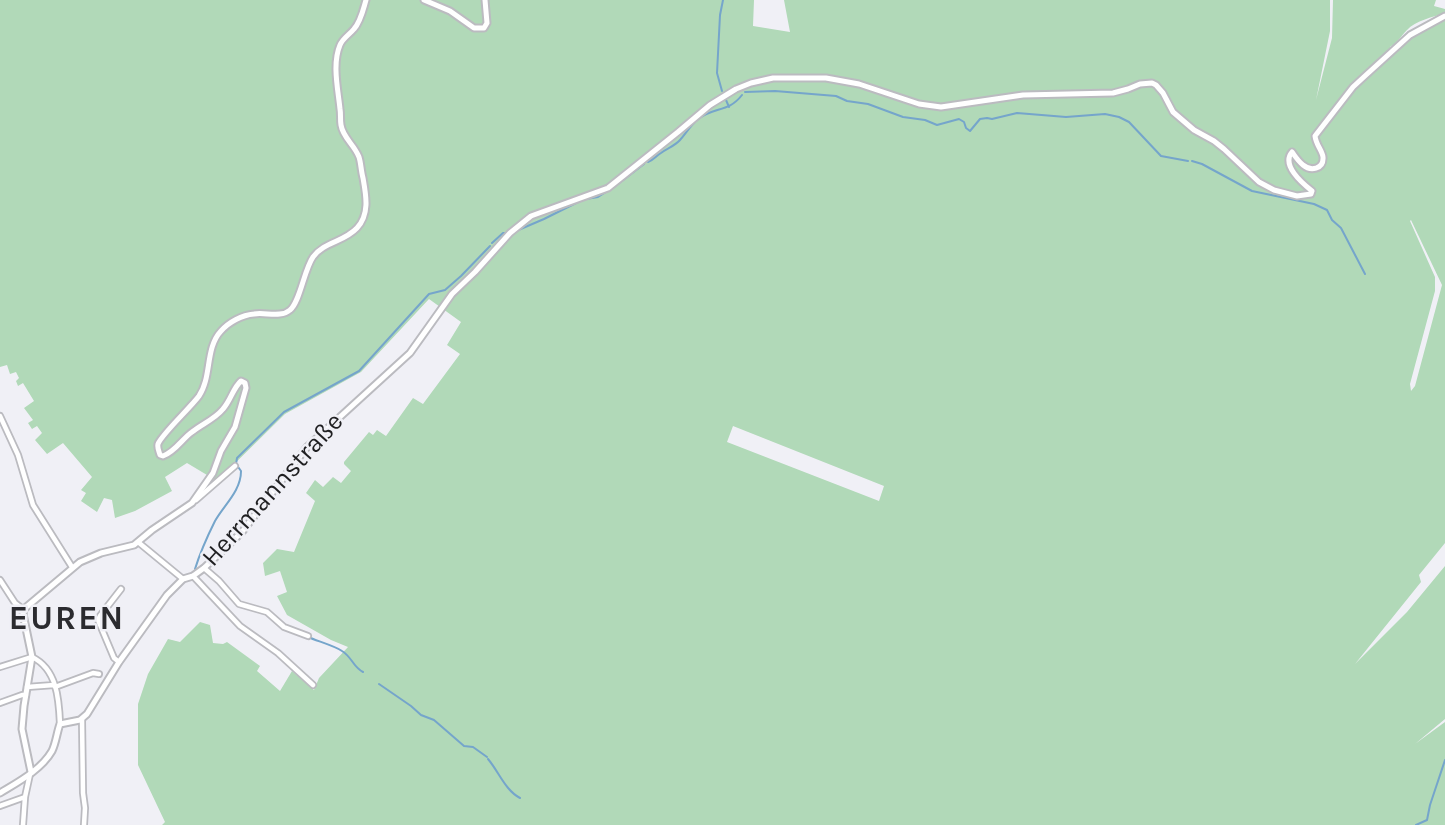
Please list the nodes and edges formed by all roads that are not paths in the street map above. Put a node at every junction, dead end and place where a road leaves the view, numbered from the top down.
1 (366, 0) edge
2 (424, 0) edge
3 (485, 0) edge
4 (1445, 16) edge
5 (0, 416) edge
6 (235, 466) dead end
7 (192, 503) junction
8 (138, 542) junction
9 (72, 567) junction
10 (204, 568) junction
11 (193, 576) junction
12 (183, 579) junction
13 (0, 580) edge
14 (121, 589) dead end
15 (24, 612) junction
16 (308, 636) dead end
17 (32, 657) junction
18 (119, 663) junction
19 (0, 667) edge
20 (99, 674) dead end
21 (313, 685) dead end
22 (55, 686) junction
23 (27, 687) junction
24 (26, 695) junction
25 (0, 703) edge
26 (82, 719) junction
27 (60, 724) junction
28 (31, 772) junction
29 (0, 793) edge
30 (25, 797) junction
31 (0, 806) edge
32 (23, 825) edge
33 (83, 825) edge

1 - 7 street
2 - 3 street
4 - 10 street, Herrmannstraße
5 - 9 street
6 - 7 street
7 - 8 street
8 - 9 street
8 - 12 street
9 - 15 street
10 - 11 street, Herrmannstraße
10 - 16 street
11 - 12 street, Herrmannstraße
11 - 21 street
12 - 18 street
13 - 15 street
14 - 18 street
15 - 17 street
17 - 19 street
17 - 22 street
17 - 23 street
18 - 26 street
20 - 22 street
22 - 23 street
22 - 27 street
23 - 24 street
24 - 25 street
24 - 28 street
26 - 27 street
26 - 33 street
27 - 28 street
28 - 29 street
28 - 30 street
30 - 31 street
30 - 32 street

